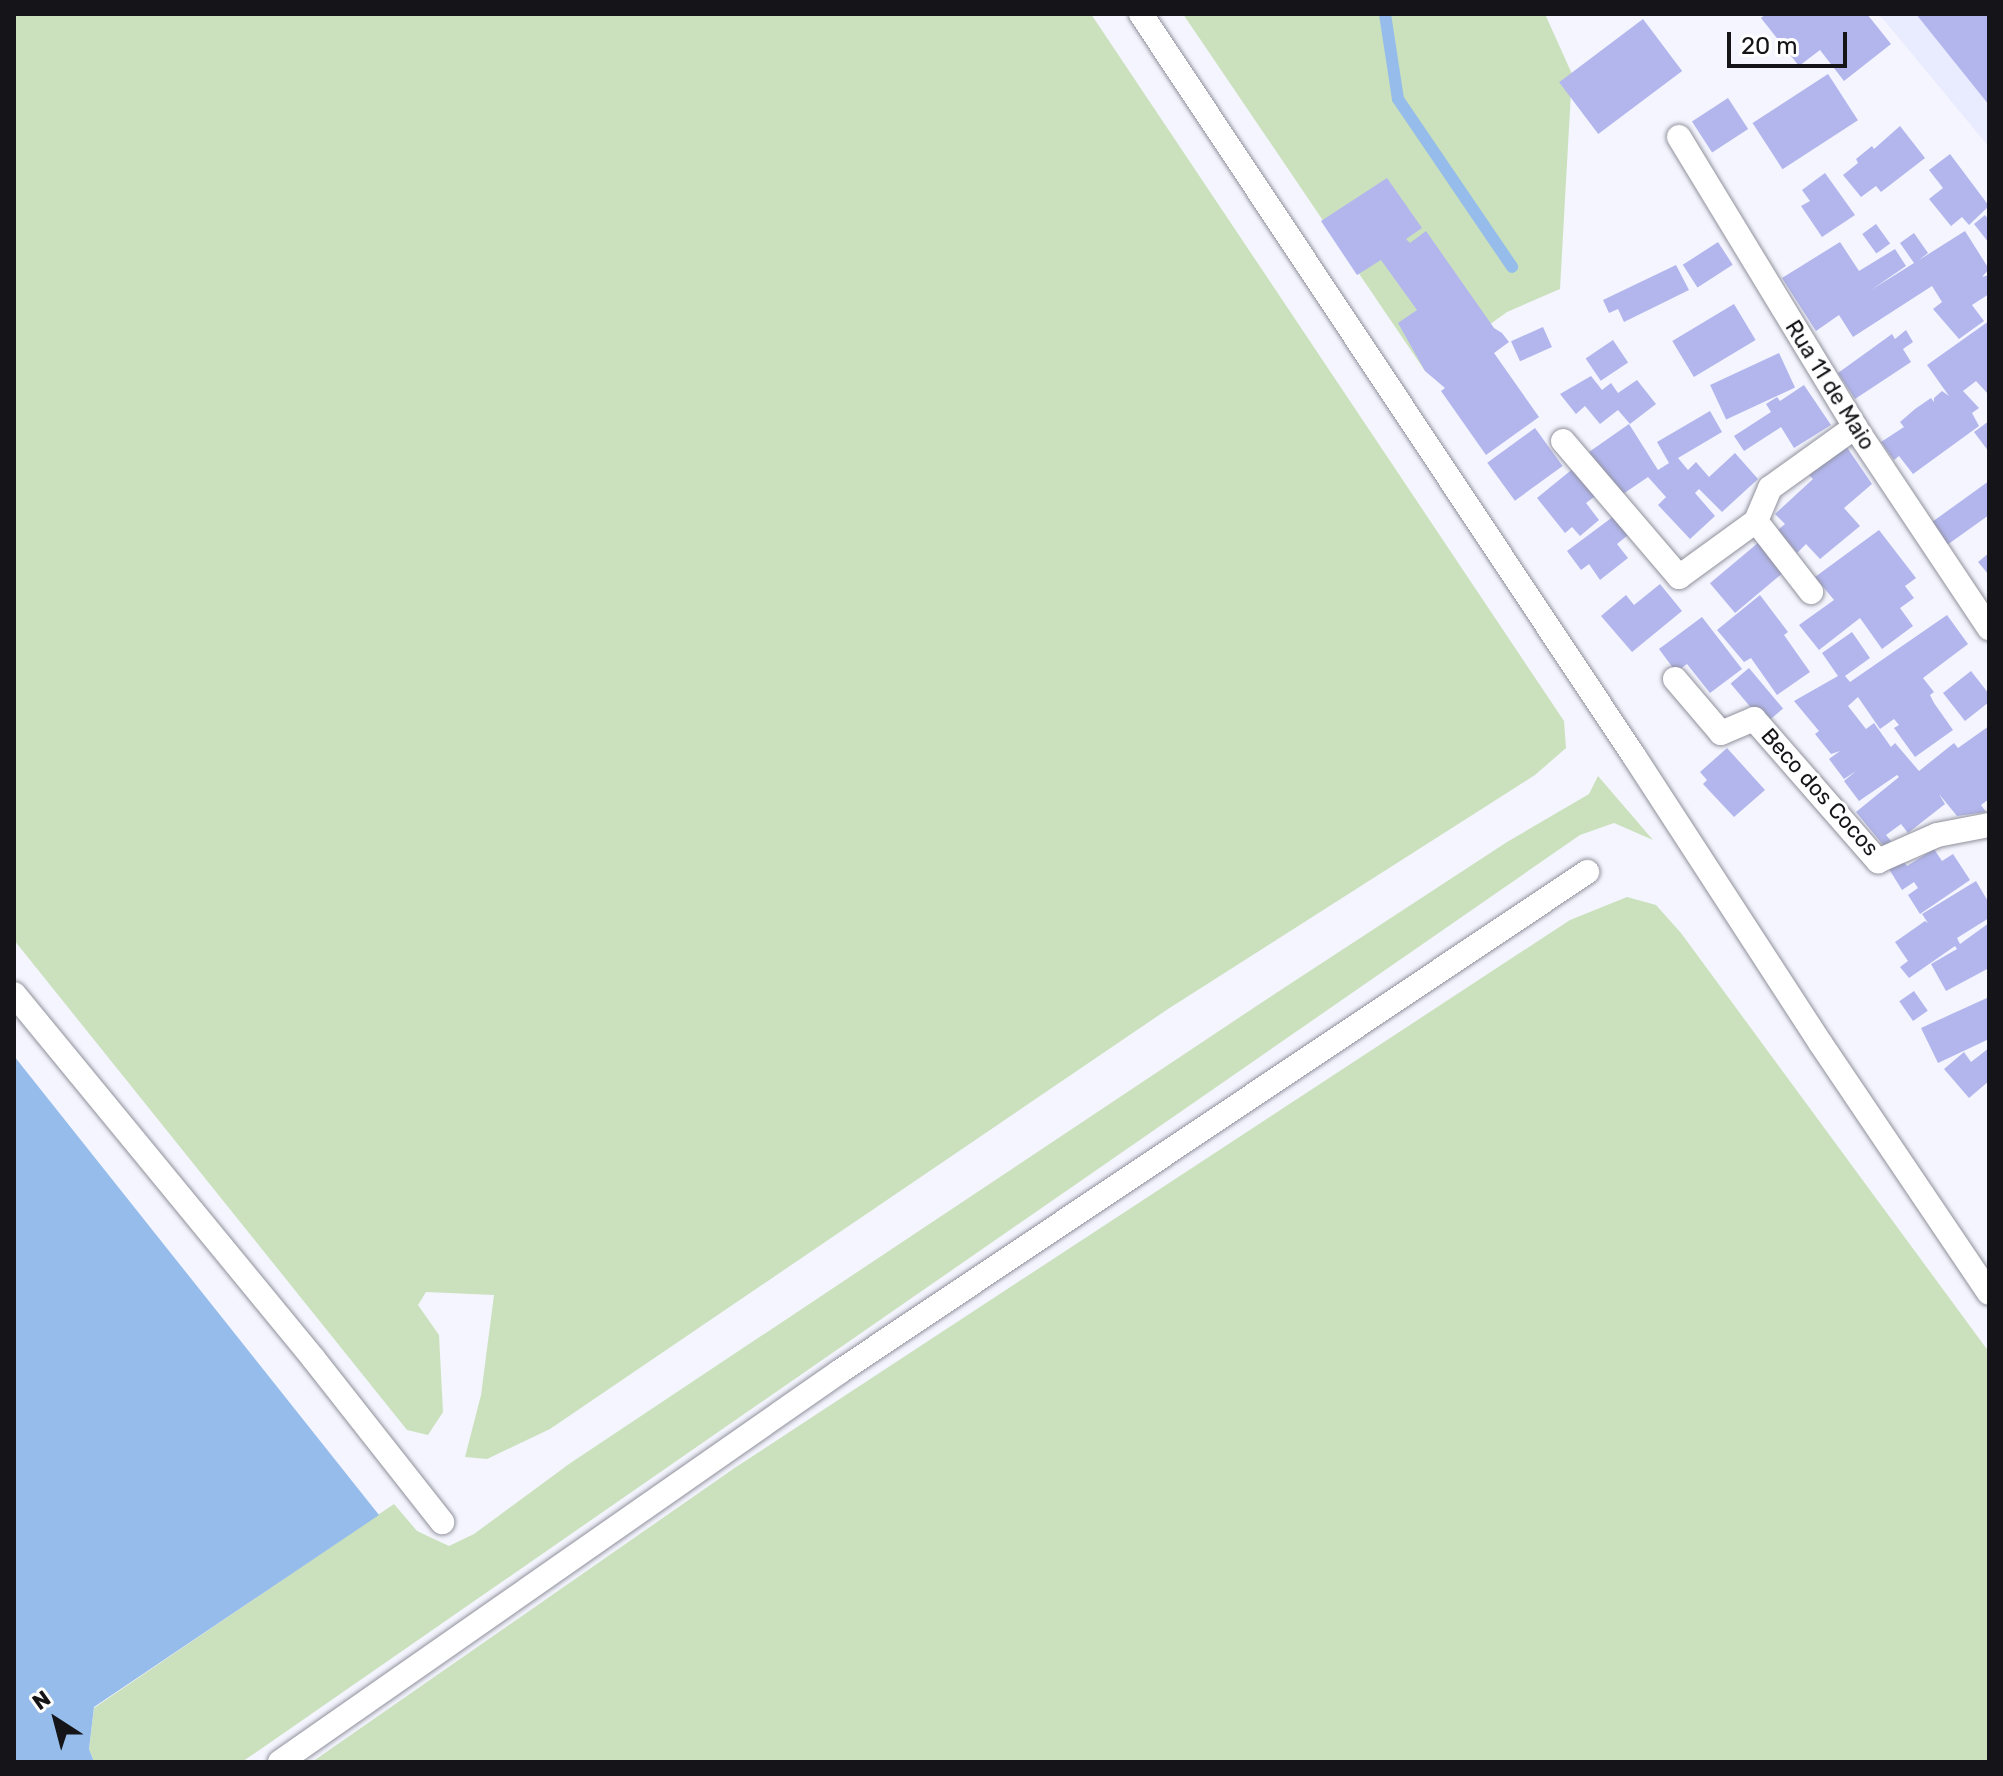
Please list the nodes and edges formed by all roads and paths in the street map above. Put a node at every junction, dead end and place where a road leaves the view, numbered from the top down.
1 (1141, 14) edge
2 (1679, 137) dead end
3 (1855, 427) junction
4 (1563, 441) dead end
5 (1756, 521) junction
6 (1811, 592) dead end
7 (1989, 628) edge
8 (1675, 679) dead end
9 (1989, 825) edge
10 (1587, 872) dead end
11 (14, 994) edge
12 (1989, 1293) edge
13 (442, 1522) dead end
14 (280, 1762) edge

1 - 12 lane
2 - 3 lane, Rua 11 de Maio
3 - 5 lane
3 - 7 lane, Rua 11 de Maio
4 - 5 lane
5 - 6 lane
8 - 9 lane, Beco dos Cocos
10 - 14 lane
11 - 13 lane

